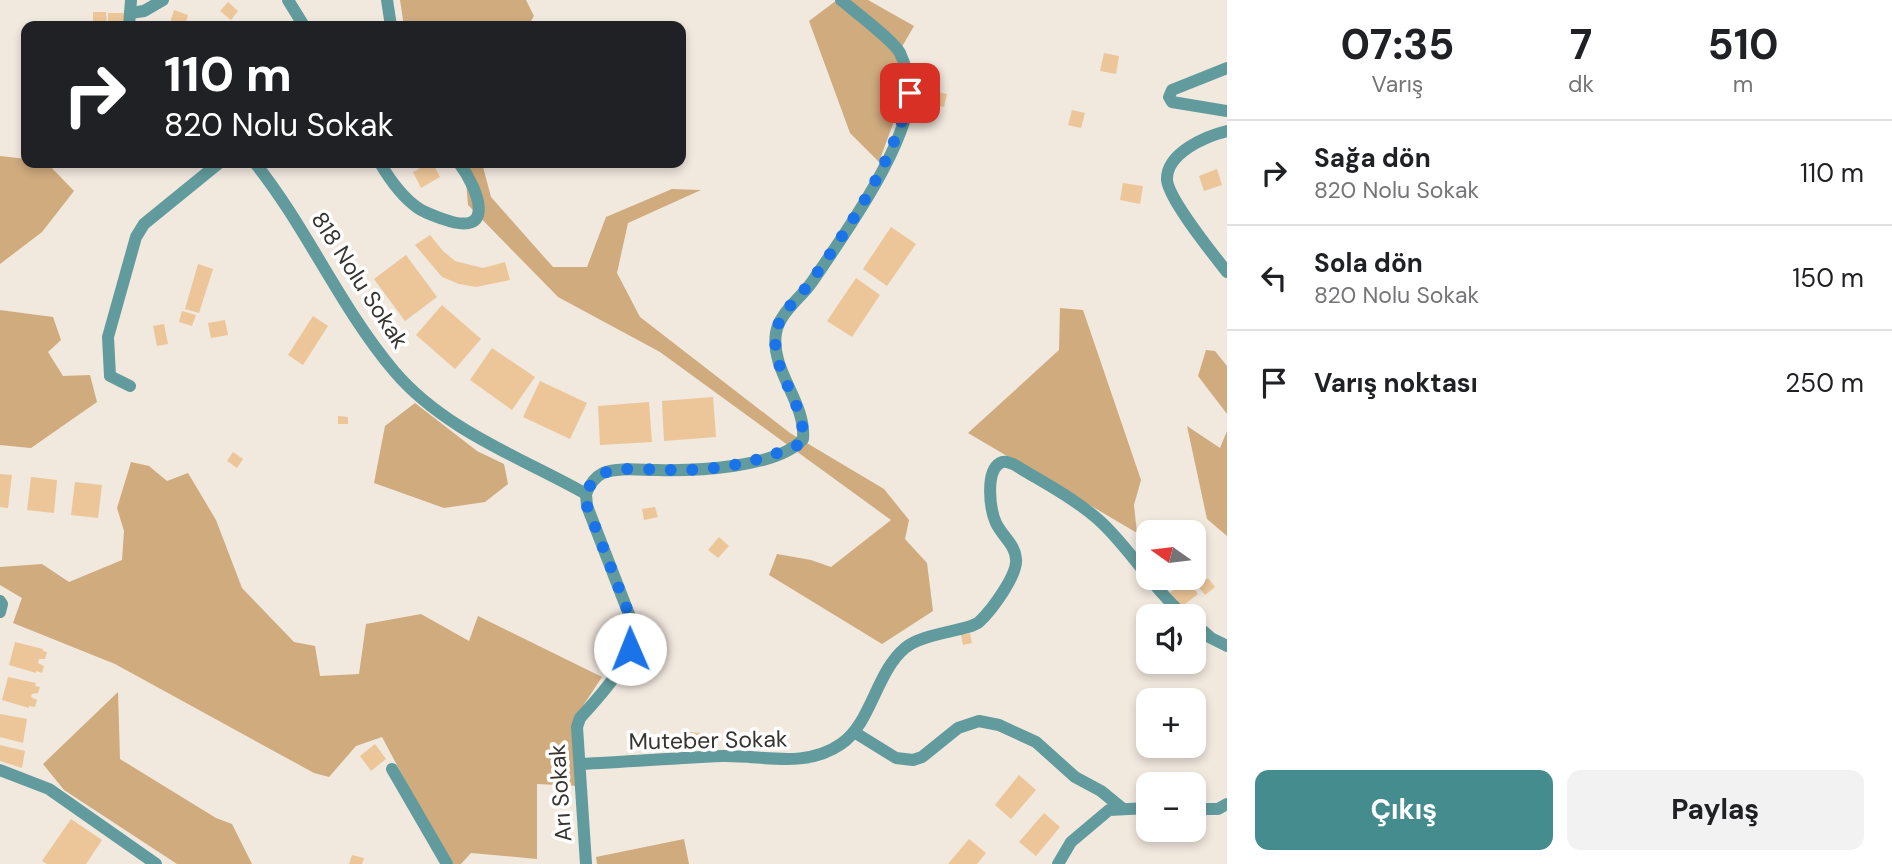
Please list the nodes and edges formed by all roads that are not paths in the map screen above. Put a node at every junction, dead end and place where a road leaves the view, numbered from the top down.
1 (163, 0) edge
2 (288, 0) edge
3 (387, 0) edge
4 (841, 0) edge
5 (131, 6) edge
6 (301, 21) edge
7 (390, 21) edge
8 (1227, 68) edge
9 (1227, 111) edge
10 (1227, 131) edge
11 (213, 168) edge
12 (259, 168) edge
13 (384, 168) edge
14 (462, 168) edge
15 (1227, 272) edge
16 (130, 386) dead end
17 (586, 494) junction
18 (0, 601) edge
19 (1171, 604) edge
20 (0, 612) edge
21 (1206, 633) edge
22 (1227, 646) edge
23 (855, 732) junction
24 (580, 764) junction
25 (392, 769) dead end
26 (0, 770) edge
27 (1227, 804) edge
28 (1136, 808) edge
29 (1123, 809) junction
30 (1206, 809) edge
31 (156, 864) edge
32 (447, 864) edge
33 (586, 864) edge
34 (1058, 864) edge

1 - 5 street
2 - 6 street
3 - 7 street
4 - 17 street
8 - 9 street
10 - 15 street
11 - 16 street
12 - 17 street, 818 Nolu Sokak
13 - 14 street
17 - 24 street, Arı Sokak
18 - 20 street
19 - 23 street, Muteber Sokak
21 - 22 street
23 - 24 street, Muteber Sokak
23 - 29 street
24 - 33 street, Arı Sokak
25 - 32 street
26 - 31 street
27 - 30 street
28 - 29 street
29 - 34 street

